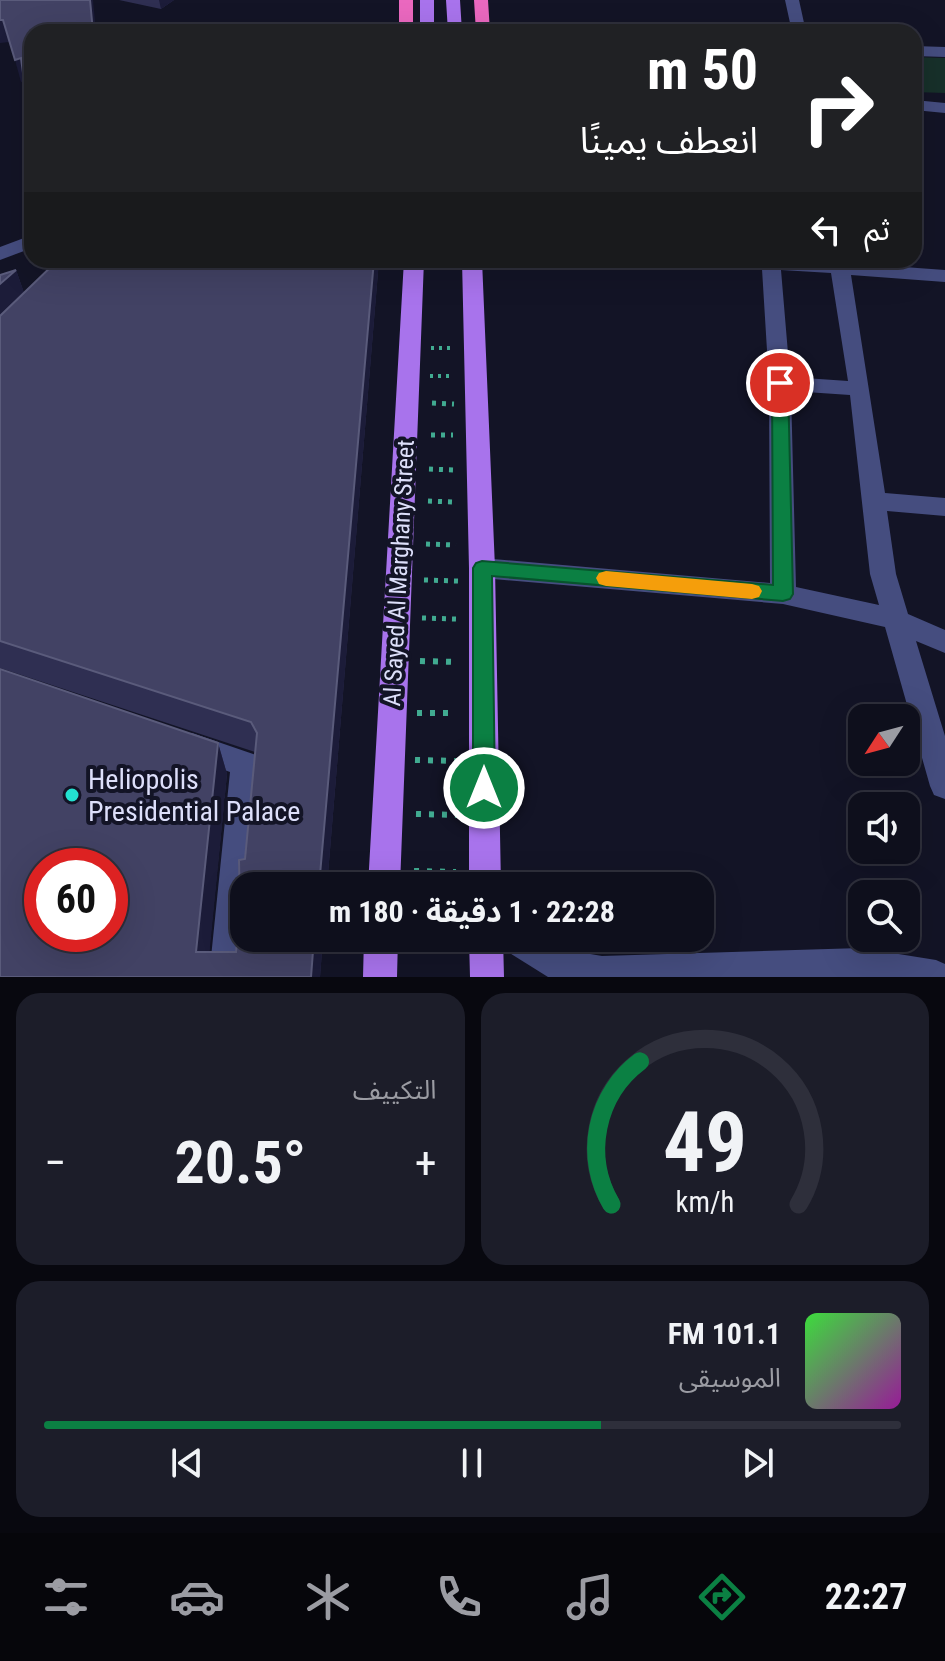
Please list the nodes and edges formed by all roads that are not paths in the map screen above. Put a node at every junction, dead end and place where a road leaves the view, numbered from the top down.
1 (406, 0) edge
2 (427, 0) edge
3 (453, 0) edge
4 (481, 0) edge
5 (792, 0) edge
6 (406, 24) edge
7 (427, 24) edge
8 (454, 24) edge
9 (482, 24) edge
10 (797, 24) edge
11 (922, 51) edge
12 (945, 52) edge
13 (922, 106) edge
14 (945, 108) edge
15 (24, 244) edge
16 (0, 254) edge
17 (414, 268) edge
18 (472, 268) edge
19 (771, 268) edge
20 (841, 268) edge
21 (875, 268) edge
22 (945, 276) edge
23 (780, 383) junction
24 (860, 389) junction
25 (875, 501) junction
26 (945, 507) edge
27 (482, 565) junction
28 (783, 594) junction
29 (894, 619) junction
30 (945, 642) edge
31 (159, 735) edge
32 (945, 786) edge
33 (384, 872) edge
34 (484, 872) edge
35 (381, 952) edge
36 (486, 952) edge
37 (534, 952) edge
38 (226, 977) edge
39 (380, 977) edge
40 (487, 977) edge
41 (936, 977) edge

1 - 6 highway
2 - 7 main road
3 - 8 main road
4 - 9 highway
5 - 10 street
11 - 12 street
13 - 14 street
15 - 16 street
17 - 33 main road, Al Sayed Al Marghany Street
18 - 27 main road
19 - 23 street
20 - 24 street
21 - 22 street
23 - 24 street
23 - 28 street
24 - 25 street
25 - 26 street
25 - 29 street
27 - 28 street
27 - 34 main road
28 - 29 street
29 - 30 street
29 - 32 street
31 - 38 street
35 - 39 main road
36 - 40 main road
37 - 41 street

